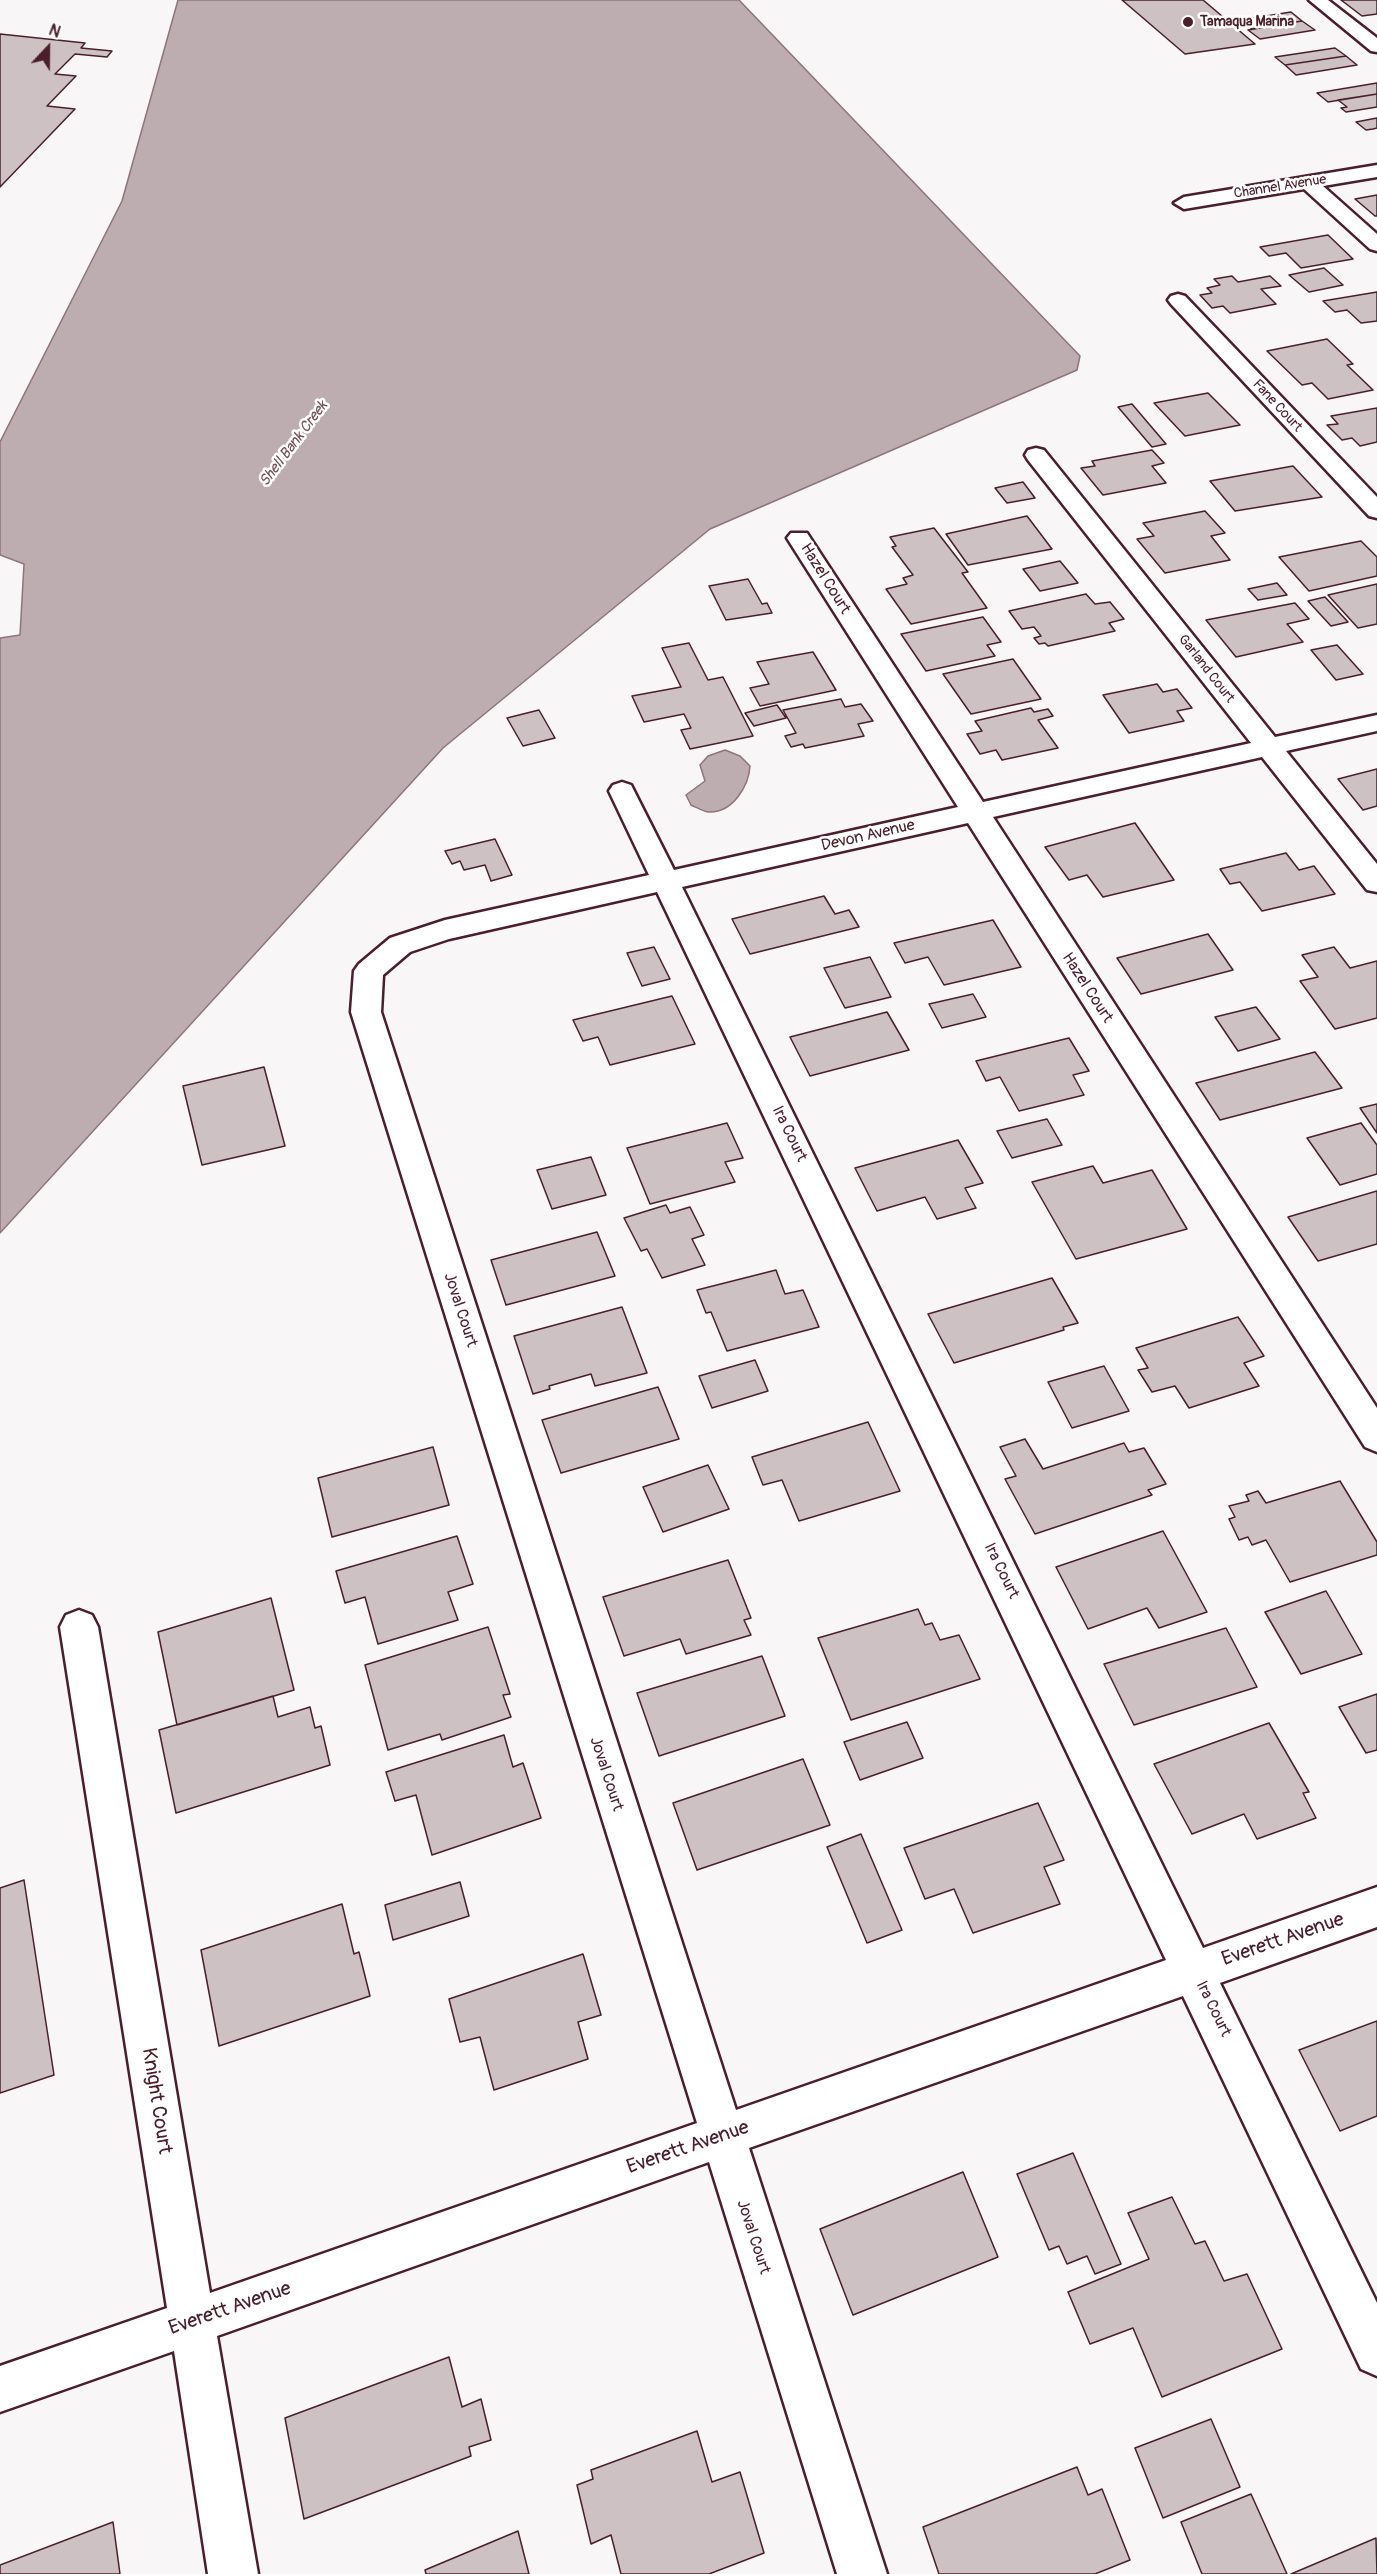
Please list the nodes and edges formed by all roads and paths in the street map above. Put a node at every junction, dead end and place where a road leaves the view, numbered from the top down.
1 (1317, 0) edge
2 (1377, 47) edge
3 (1377, 171) edge
4 (1308, 182) junction
5 (1184, 203) dead end
6 (1377, 244) edge
7 (1178, 300) dead end
8 (1036, 455) dead end
9 (1377, 511) edge
10 (799, 538) dead end
11 (1377, 723) edge
12 (1269, 747) junction
13 (622, 791) dead end
14 (973, 812) junction
15 (668, 882) junction
16 (1377, 883) edge
17 (369, 971) joint
18 (1377, 1437) edge
19 (79, 1627) dead end
20 (1377, 1907) edge
21 (1194, 1971) junction
22 (721, 2136) junction
23 (191, 2322) junction
24 (1377, 2353) edge
25 (0, 2389) edge
26 (233, 2574) edge
27 (862, 2574) edge

1 - 2 street
3 - 4 street, Channel Avenue
4 - 5 street, Channel Avenue
4 - 6 street
7 - 9 street, Fane Court
8 - 12 street, Garland Court
10 - 14 street, Hazel Court
11 - 12 street, Devon Avenue
12 - 14 street, Devon Avenue
12 - 16 street, Garland Court
13 - 15 street, Ira Court
14 - 15 street, Devon Avenue
14 - 18 street, Hazel Court
15 - 17 street, Devon Avenue
15 - 21 street, Ira Court
17 - 22 street, Joval Court
19 - 23 street, Knight Court
20 - 21 street, Everett Avenue
21 - 22 street, Everett Avenue
21 - 24 street, Ira Court
22 - 23 street, Everett Avenue
22 - 27 street, Joval Court
23 - 25 street, Everett Avenue
23 - 26 street, Knight Court

